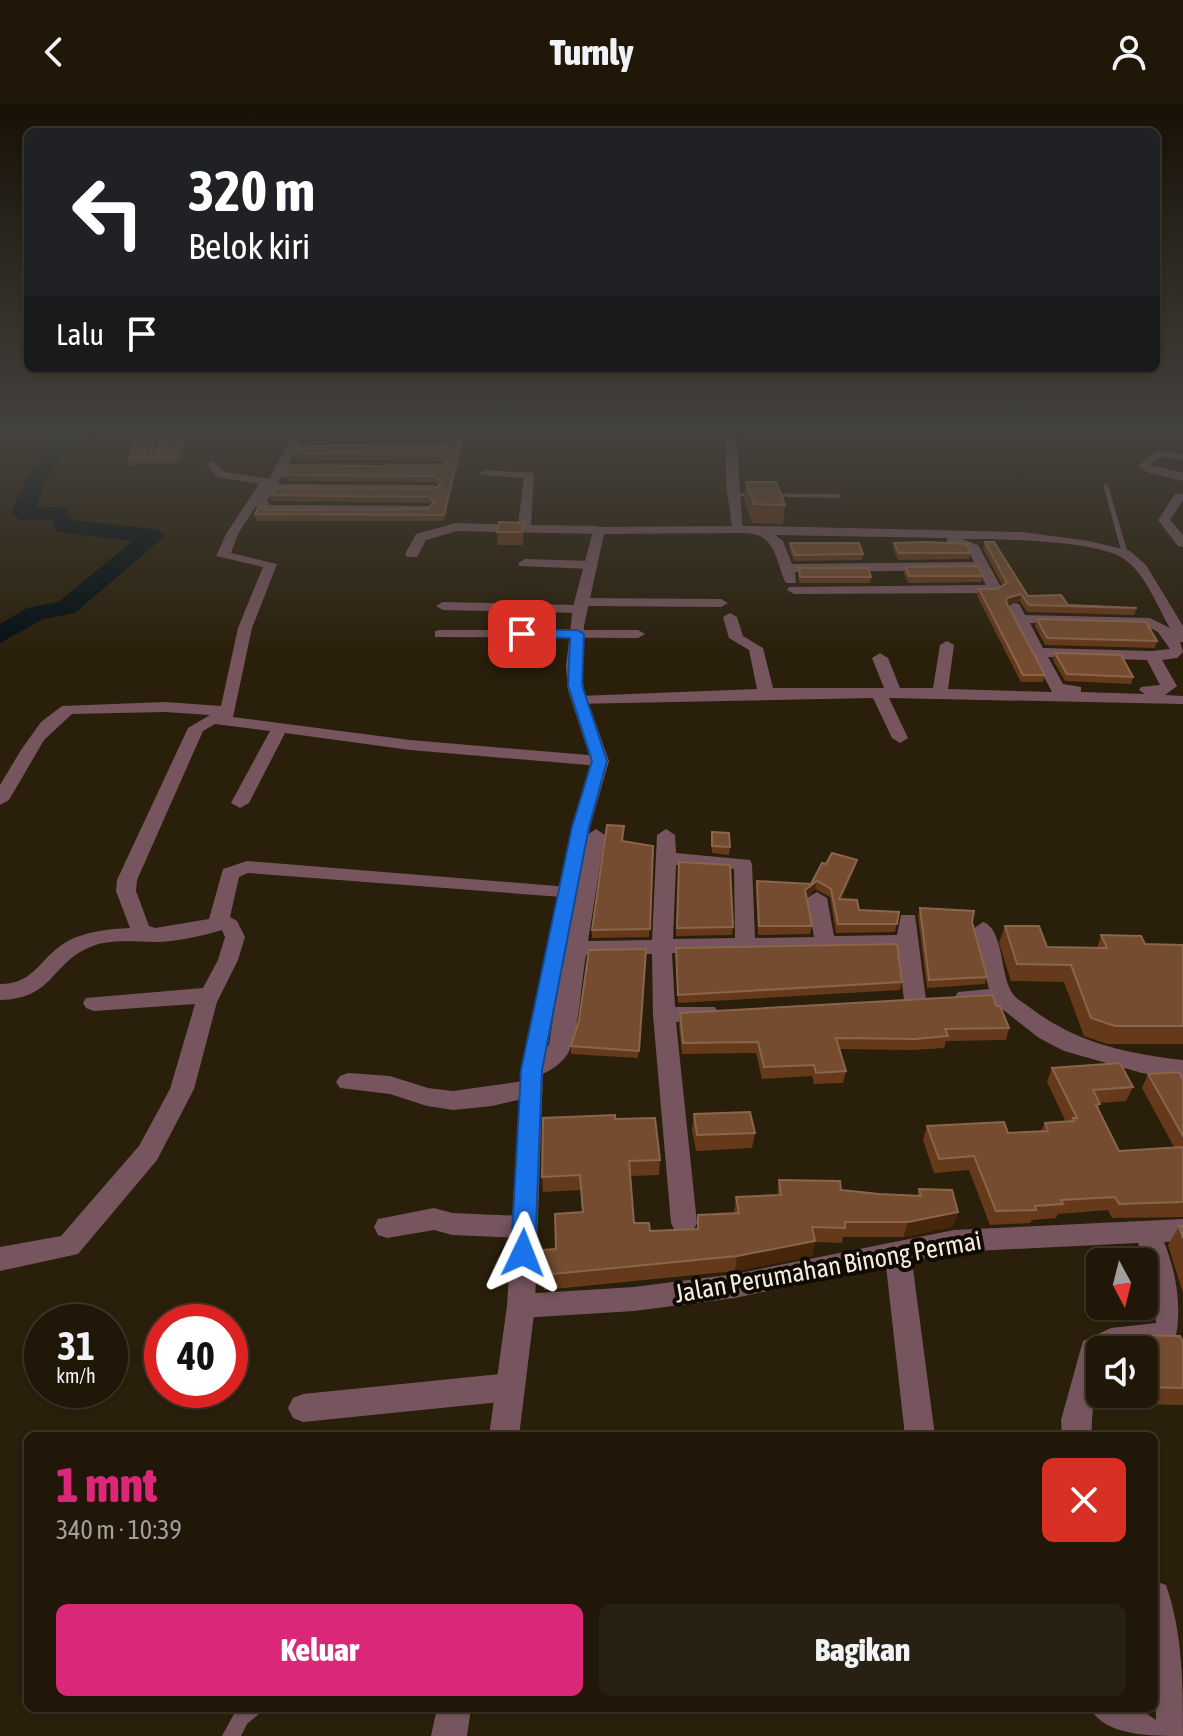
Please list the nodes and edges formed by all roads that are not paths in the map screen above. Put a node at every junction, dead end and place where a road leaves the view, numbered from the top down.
1 (250, 506) edge
2 (262, 506) edge
3 (427, 506) edge
4 (526, 506) edge
5 (736, 506) edge
6 (1111, 506) edge
7 (1171, 506) edge
8 (1166, 516) junction
9 (1183, 520) edge
10 (524, 527) junction
11 (598, 530) junction
12 (739, 530) junction
13 (758, 530) junction
14 (777, 541) junction
15 (1183, 543) edge
16 (412, 554) dead end
17 (1125, 554) junction
18 (525, 563) dead end
19 (591, 565) junction
20 (982, 566) junction
21 (787, 568) junction
22 (582, 605) junction
23 (443, 606) dead end
24 (440, 634) dead end
25 (577, 634) junction
26 (638, 634) dead end
27 (1183, 638) edge
28 (947, 645) dead end
29 (1038, 652) junction
30 (1152, 656) junction
31 (880, 658) dead end
32 (766, 693) junction
33 (886, 693) junction
34 (940, 693) junction
35 (1179, 697) edge
36 (579, 701) junction
37 (226, 715) junction
38 (279, 729) junction
39 (900, 738) dead end
40 (600, 761) junction
41 (0, 800) edge
42 (240, 803) dead end
43 (596, 835) dead end
44 (666, 835) dead end
45 (667, 858) junction
46 (569, 893) junction
47 (817, 898) dead end
48 (220, 920) junction
49 (908, 920) dead end
50 (983, 929) dead end
51 (146, 934) junction
52 (907, 942) junction
53 (745, 944) junction
54 (825, 944) junction
55 (574, 948) junction
56 (662, 948) junction
57 (0, 992) edge
58 (211, 995) junction
59 (1002, 997) junction
60 (94, 1003) dead end
61 (725, 1012) edge
62 (664, 1015) junction
63 (1183, 1069) edge
64 (531, 1079) junction
65 (348, 1082) dead end
66 (684, 1223) dead end
67 (387, 1227) dead end
68 (524, 1227) junction
69 (1183, 1230) edge
70 (1146, 1231) junction
71 (898, 1253) junction
72 (0, 1259) edge
73 (521, 1306) junction
74 (510, 1387) junction
75 (303, 1408) dead end
76 (504, 1432) edge
77 (920, 1432) edge
78 (1077, 1432) edge
79 (1158, 1607) edge
80 (1174, 1648) edge
81 (248, 1712) edge
82 (453, 1712) edge
83 (1113, 1712) edge
84 (231, 1736) edge
85 (449, 1736) edge
86 (1150, 1736) edge
87 (1176, 1736) edge

1 - 37 street
2 - 3 street
4 - 10 street
5 - 12 street
6 - 17 lane
7 - 8 street
8 - 9 street
8 - 15 street
10 - 11 street
10 - 16 street
11 - 12 street
11 - 19 street
12 - 13 street
13 - 14 street
13 - 17 street
14 - 20 street
14 - 21 street
17 - 27 street
18 - 19 street
19 - 22 street
20 - 21 street
20 - 21 street
22 - 23 street
22 - 25 street
22 - 32 street
24 - 25 street
25 - 26 street
25 - 36 street
28 - 34 street
29 - 30 street
29 - 30 street
29 - 35 street
30 - 35 street
31 - 33 street
32 - 33 street
32 - 36 street
33 - 34 street
33 - 39 street
34 - 35 street
36 - 40 street
37 - 38 street
37 - 41 street
37 - 51 street
38 - 40 street
38 - 42 street
40 - 46 street
43 - 55 street
44 - 45 street
45 - 53 street
45 - 56 street
46 - 48 street
46 - 64 street
47 - 54 street
48 - 51 street
48 - 58 street
49 - 52 street
50 - 59 street
51 - 57 street
52 - 54 street
52 - 59 street
53 - 54 street
53 - 56 street
55 - 56 street
55 - 64 street
56 - 62 street
58 - 60 street
58 - 72 street
59 - 63 street
61 - 62 street
62 - 66 street
64 - 65 street
64 - 68 street
67 - 68 street
68 - 73 street
69 - 70 street, Jalan Perumahan Binong Permai
70 - 71 street, Jalan Perumahan Binong Permai
70 - 78 street
71 - 73 street, Jalan Perumahan Binong Permai
71 - 77 street
73 - 74 street
74 - 75 street
74 - 76 street
79 - 80 street
80 - 87 street
81 - 84 lane
82 - 85 street
83 - 86 street

